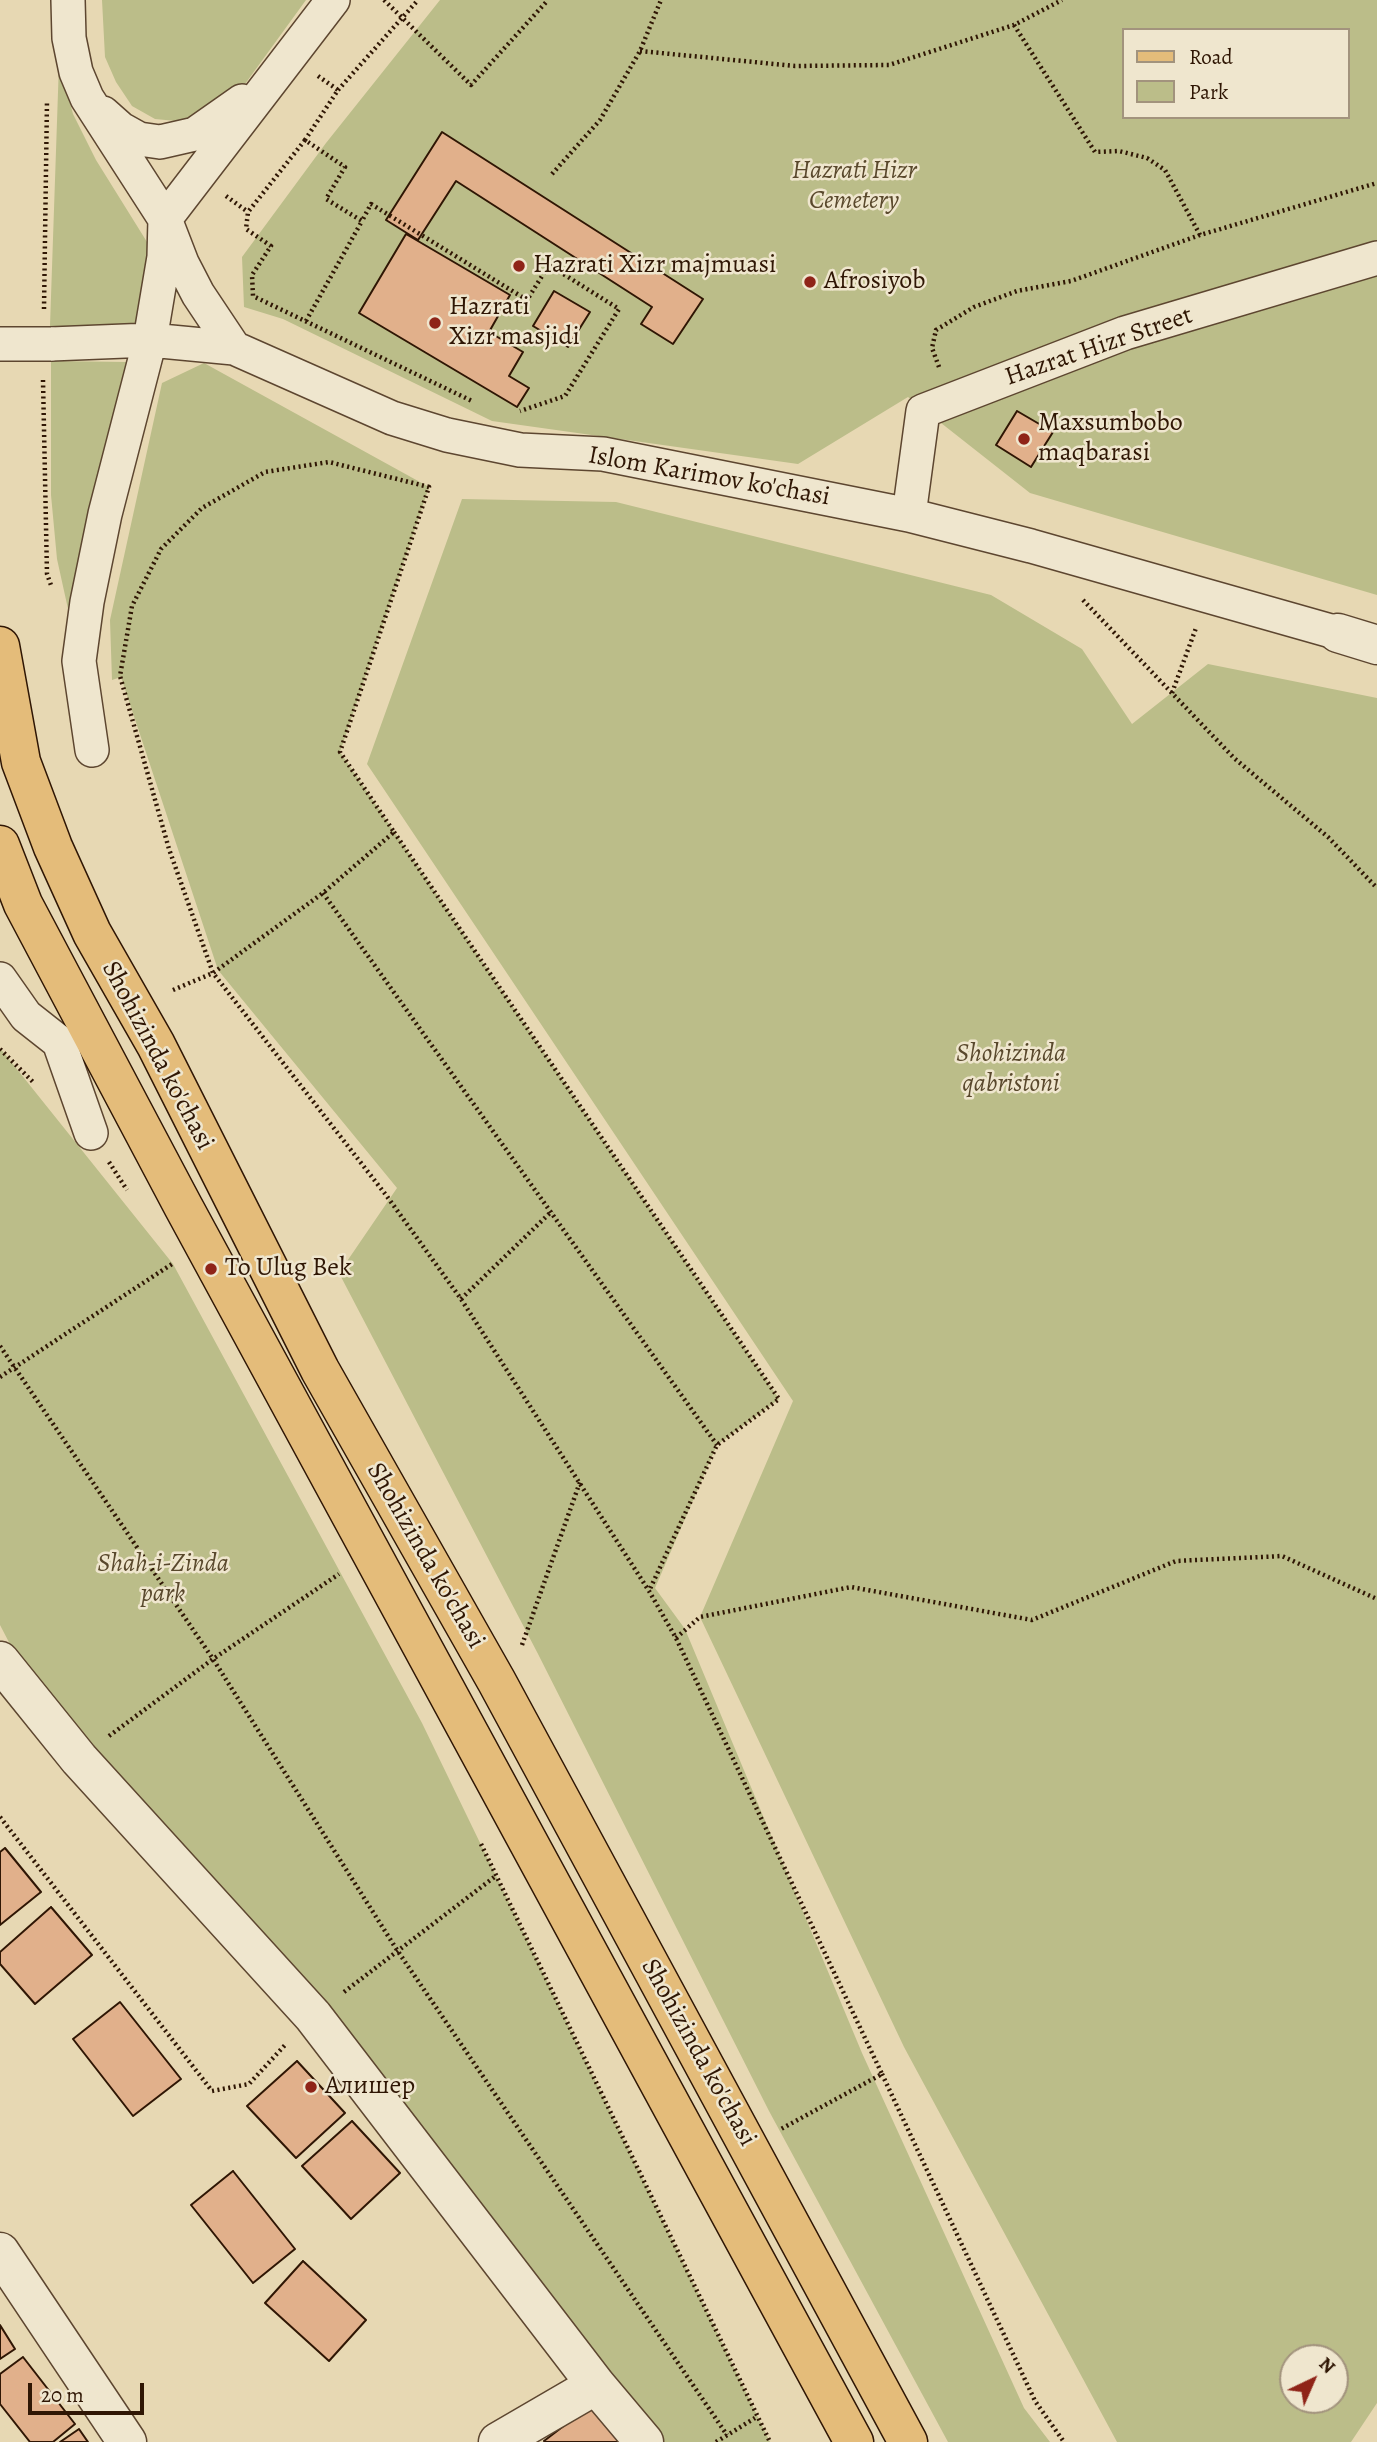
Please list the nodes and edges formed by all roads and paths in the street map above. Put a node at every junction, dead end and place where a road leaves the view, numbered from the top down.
1 (68, 0) edge
2 (333, 0) edge
3 (384, 0) edge
4 (418, 0) edge
5 (548, 0) edge
6 (661, 0) edge
7 (1062, 0) edge
8 (404, 20) junction
9 (1014, 25) junction
10 (640, 51) junction
11 (284, 66) junction
12 (338, 90) junction
13 (87, 98) junction
14 (305, 140) junction
15 (552, 174) dead end
16 (1377, 183) edge
17 (165, 219) junction
18 (362, 221) junction
19 (1200, 235) junction
20 (1377, 258) edge
21 (306, 321) junction
22 (150, 340) junction
23 (0, 344) edge
24 (234, 348) junction
25 (953, 400) junction
26 (476, 403) dead end
27 (532, 409) dead end
28 (909, 515) junction
29 (1078, 595) dead end
30 (1208, 595) junction
31 (1338, 633) joint
32 (1377, 645) edge
33 (0, 646) edge
34 (1172, 693) junction
35 (92, 750) dead end
36 (394, 832) junction
37 (0, 845) edge
38 (1377, 888) edge
39 (323, 893) junction
40 (213, 973) junction
41 (0, 979) edge
42 (173, 990) dead end
43 (0, 1049) edge
44 (3, 1059) edge
45 (43, 1091) dead end
46 (91, 1133) joint
47 (132, 1198) dead end
48 (552, 1211) junction
49 (166, 1253) dead end
50 (173, 1264) junction
51 (179, 1276) dead end
52 (461, 1298) junction
53 (0, 1346) edge
54 (12, 1368) junction
55 (0, 1377) edge
56 (717, 1446) junction
57 (581, 1481) junction
58 (334, 1562) dead end
59 (340, 1574) junction
60 (346, 1585) dead end
61 (649, 1591) junction
62 (1377, 1599) edge
63 (676, 1638) junction
64 (521, 1648) dead end
65 (213, 1659) junction
66 (0, 1661) edge
67 (79, 1759) junction
68 (0, 1817) edge
69 (480, 1840) dead end
70 (497, 1875) junction
71 (397, 1951) junction
72 (313, 2016) junction
73 (882, 2074) junction
74 (779, 2130) dead end
75 (0, 2252) edge
76 (596, 2385) junction
77 (755, 2418) junction
78 (727, 2435) junction
79 (127, 2442) edge
80 (498, 2442) edge
81 (644, 2442) edge
82 (716, 2442) edge
83 (770, 2442) edge
84 (854, 2442) edge
85 (908, 2442) edge
86 (1063, 2442) edge

1 - 13 street
2 - 11 street
3 - 8 path
4 - 8 path
5 - 8 path
6 - 10 path
7 - 9 path
8 - 12 path
9 - 10 path
9 - 19 path
10 - 15 path
11 - 12 path
11 - 13 street
11 - 17 street
12 - 14 path
13 - 17 street
14 - 18 path
14 - 21 path
16 - 19 path
17 - 22 street
17 - 24 street
18 - 21 path
18 - 27 path
19 - 25 path
20 - 25 street, Hazrat Hizr Street
21 - 26 path
22 - 23 street, Islom Karimov ko'chasi, bridge
22 - 24 street, Islom Karimov ko'chasi
22 - 35 street
24 - 28 street, Islom Karimov ko'chasi
25 - 28 street, Hazrat Hizr Street
28 - 30 street, Islom Karimov ko'chasi
29 - 34 path
30 - 31 street, Islom Karimov ko'chasi
30 - 34 path
31 - 32 street, Islom Karimov ko'chasi
33 - 85 main road, Shohizinda ko'chasi
34 - 38 path
36 - 39 path
36 - 40 path
36 - 56 path
37 - 84 main road, Shohizinda ko'chasi
39 - 40 path
39 - 48 path
40 - 42 path
40 - 52 path
41 - 46 street
43 - 44 path
44 - 45 path
46 - 47 path
48 - 52 path
48 - 56 path
49 - 50 path
50 - 51 path
50 - 54 path
52 - 57 path
53 - 54 path
54 - 55 path
54 - 65 path
56 - 61 path
57 - 61 path
57 - 64 path
58 - 59 path
59 - 60 path
59 - 65 path
61 - 63 path
62 - 63 path
63 - 73 path
65 - 67 path
65 - 71 path
66 - 67 street
67 - 72 street
68 - 72 path
69 - 70 path
70 - 71 path
70 - 77 path
71 - 72 path
71 - 78 path
72 - 76 street
73 - 74 path
73 - 86 path
75 - 79 street
76 - 80 street
76 - 81 street
77 - 78 path
77 - 83 path
78 - 82 path

